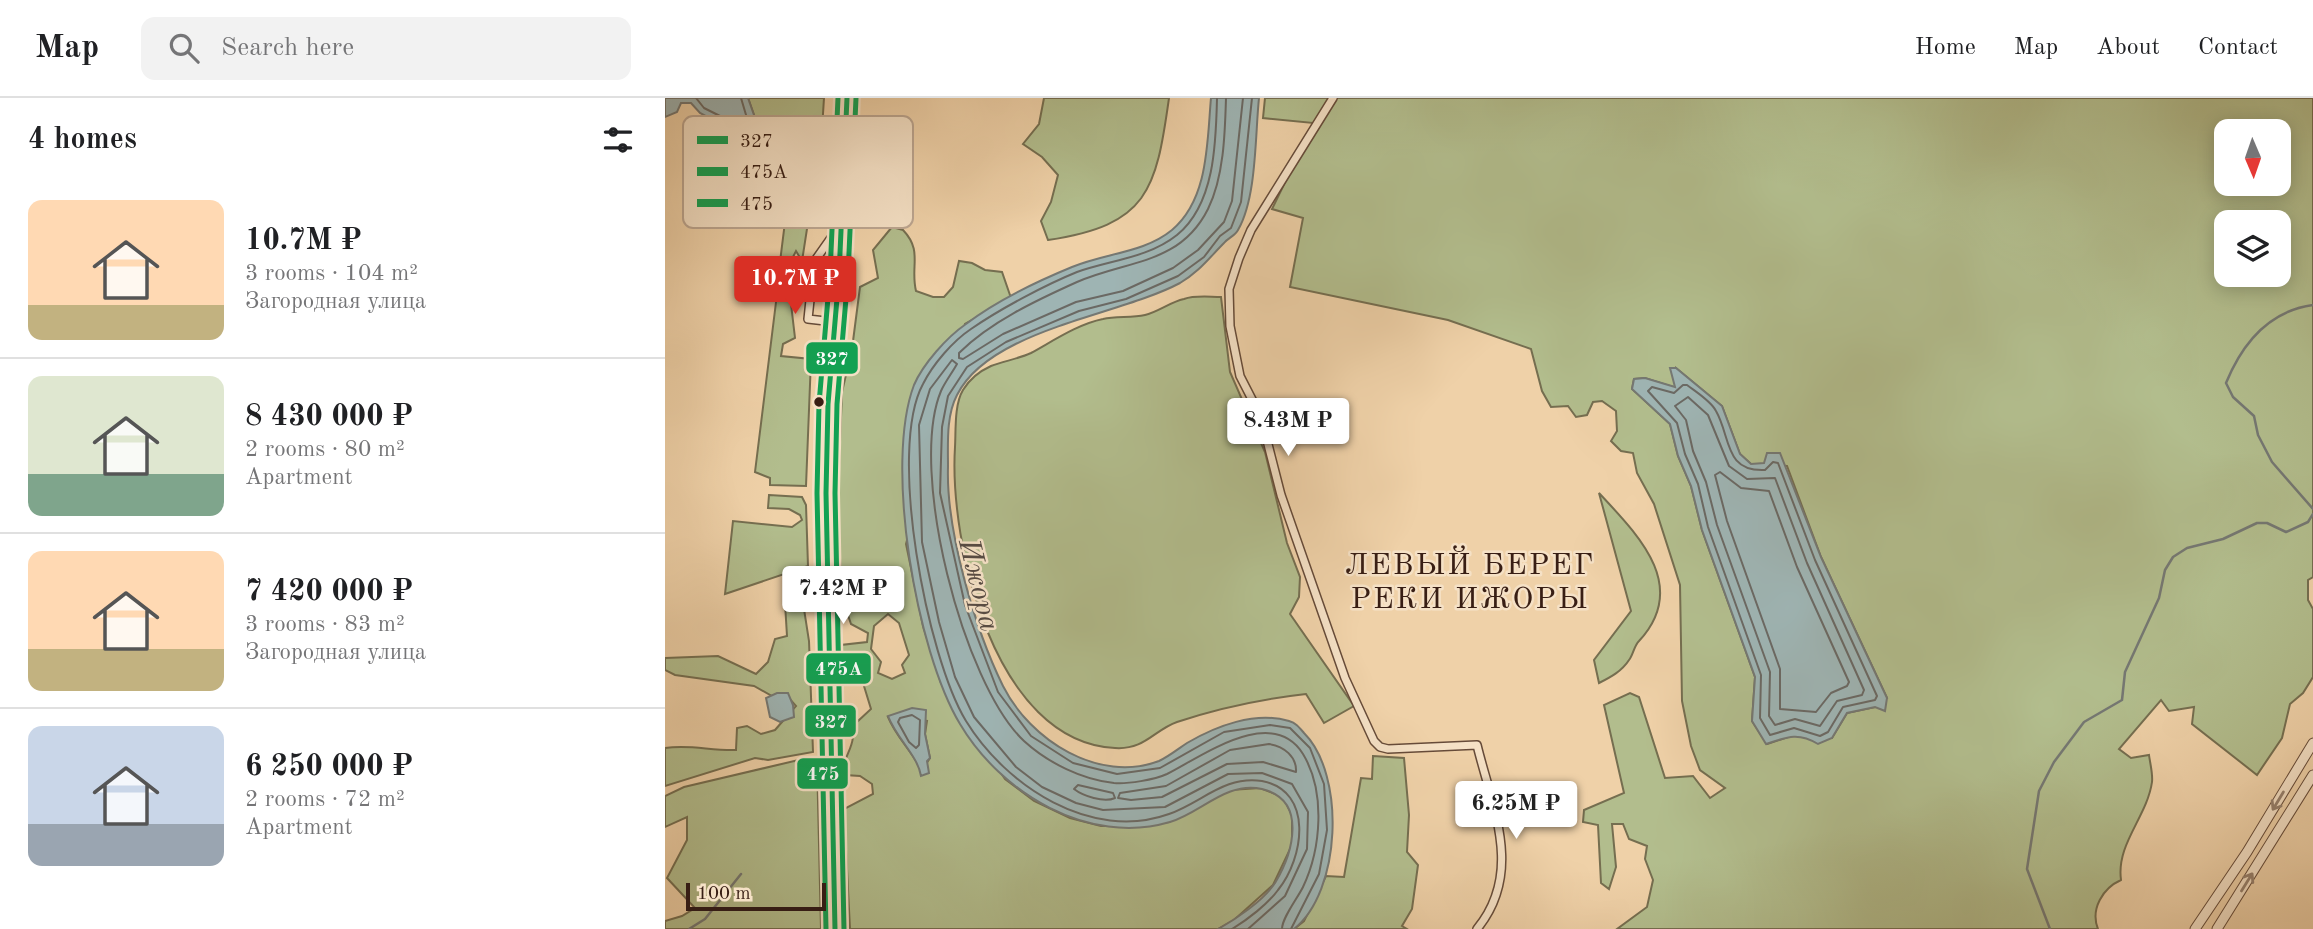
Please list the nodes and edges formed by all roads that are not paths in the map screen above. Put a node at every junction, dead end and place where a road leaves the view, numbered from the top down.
1 (847, 98) edge
2 (1333, 98) edge
3 (846, 116) edge
4 (838, 228) edge
5 (841, 228) edge
6 (834, 322) junction
7 (2313, 743) edge
8 (2313, 775) edge
9 (835, 929) edge
10 (1477, 929) edge
11 (2195, 929) edge
12 (2217, 929) edge

1 - 3 main road
2 - 10 street
4 - 6 street
5 - 6 main road
6 - 9 main road
7 -> 11 street
12 -> 8 street

